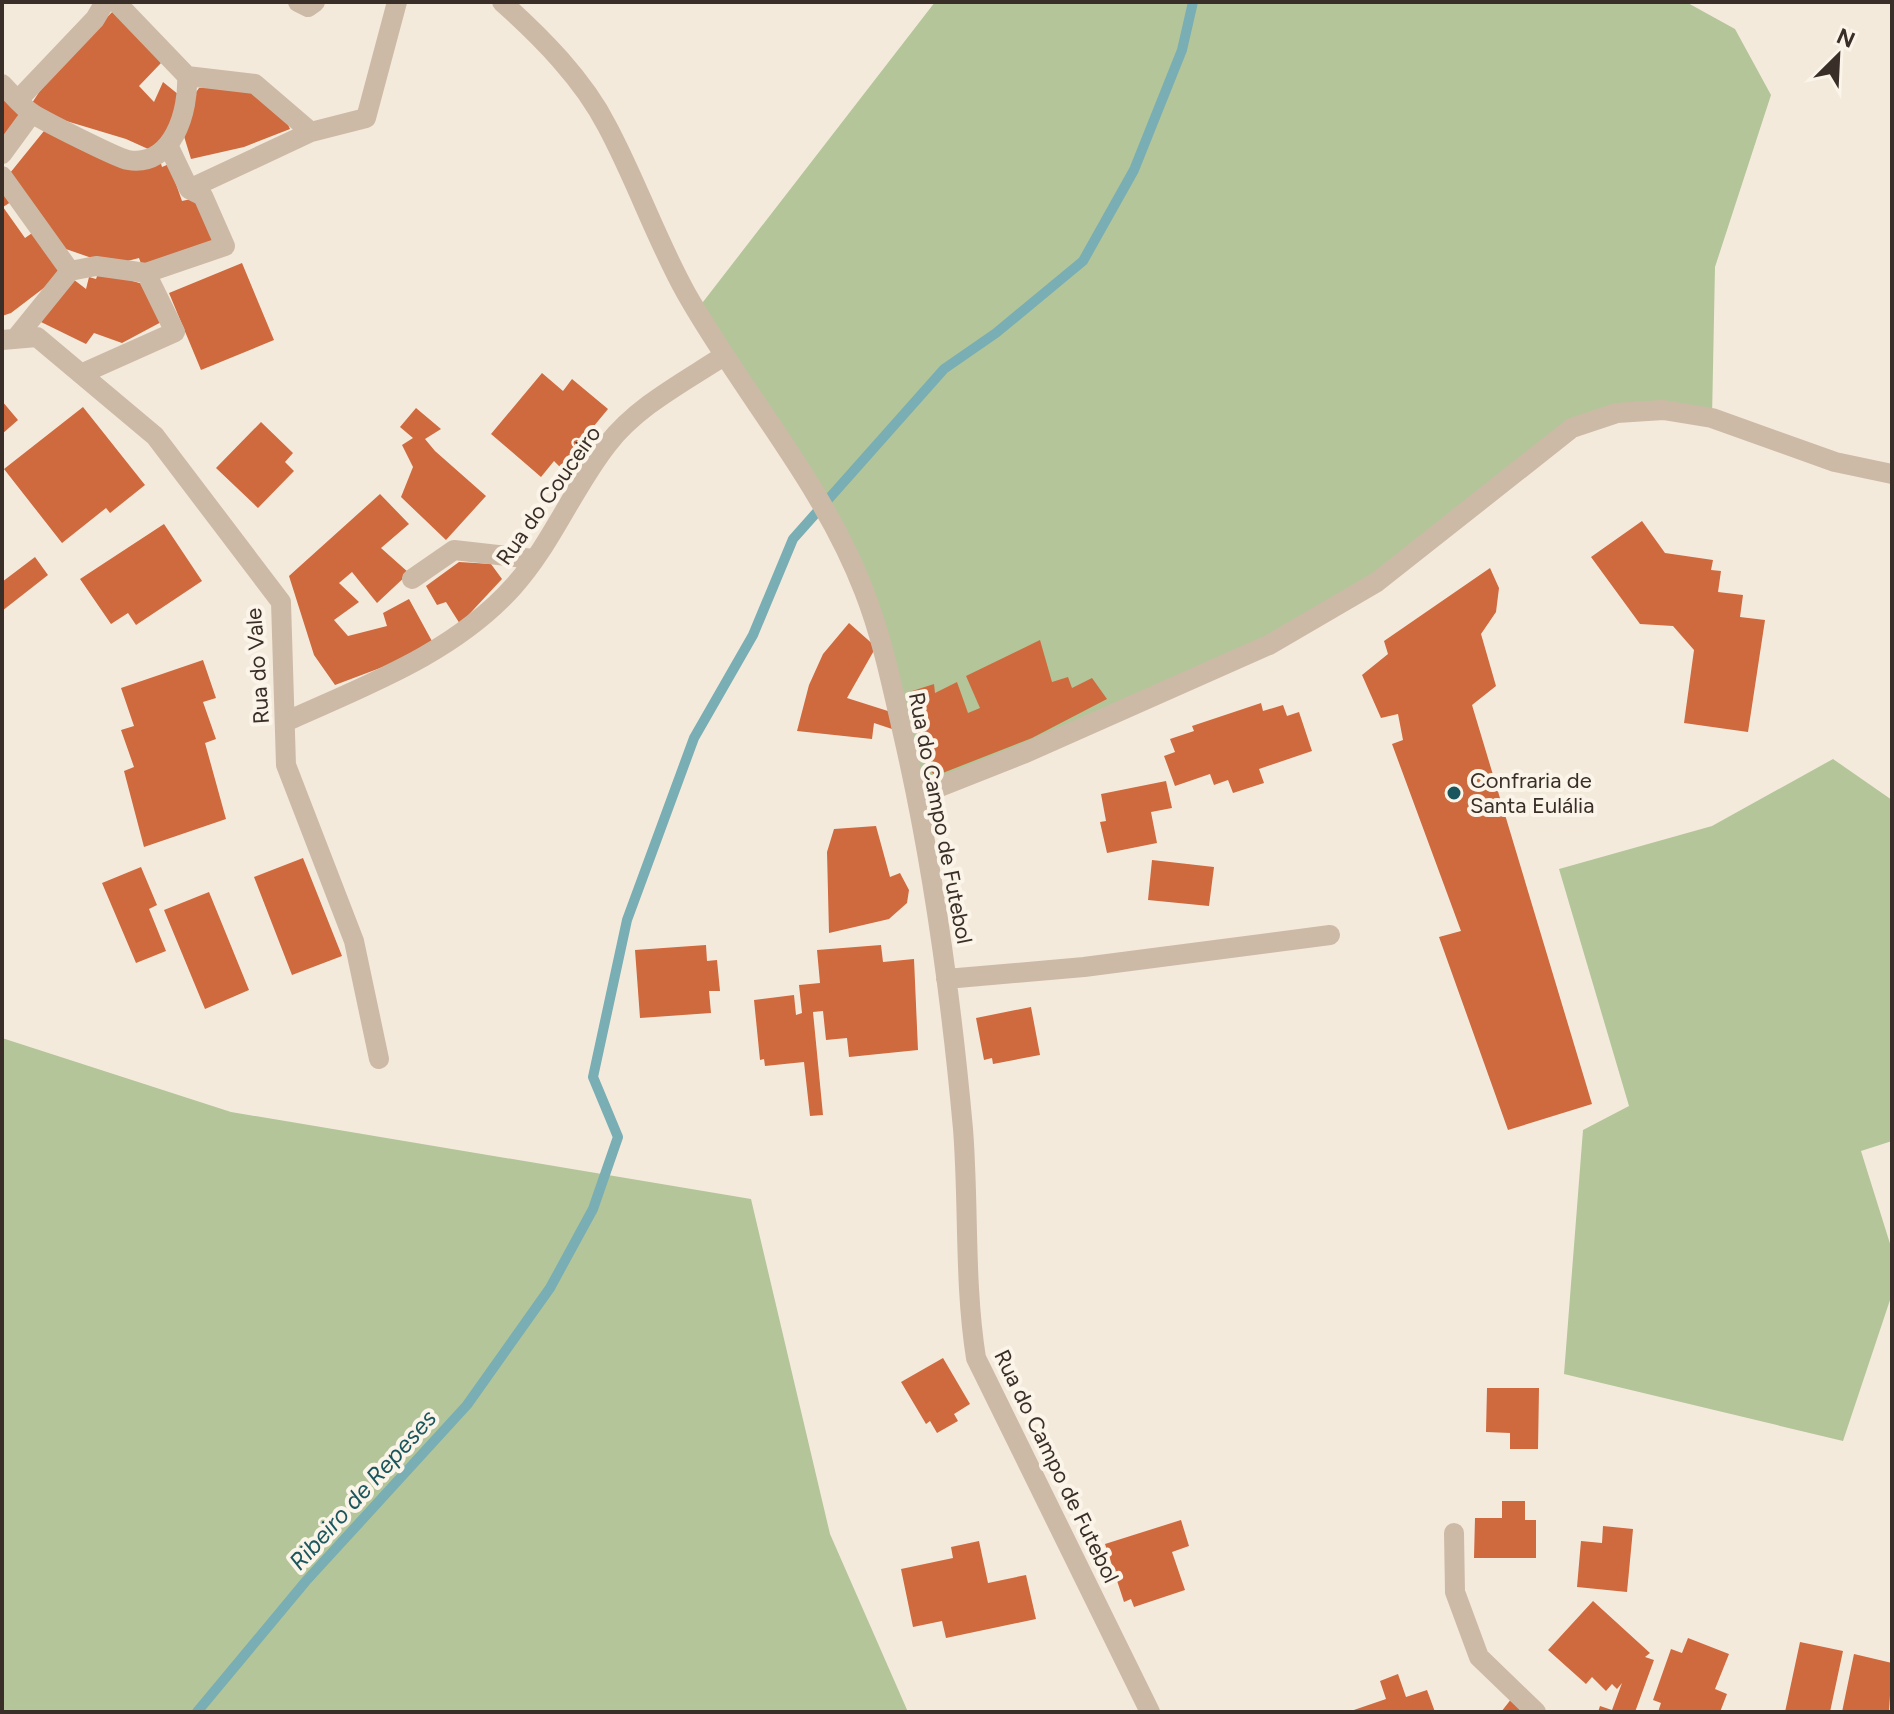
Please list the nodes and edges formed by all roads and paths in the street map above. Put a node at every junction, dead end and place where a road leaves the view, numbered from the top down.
1 (105, 2) edge
2 (116, 2) edge
3 (298, 2) edge
4 (315, 2) edge
5 (397, 2) edge
6 (502, 2) edge
7 (187, 76) junction
8 (2, 84) edge
9 (25, 106) junction
10 (311, 132) junction
11 (169, 147) junction
12 (2, 154) edge
13 (2, 176) edge
14 (189, 189) junction
15 (70, 271) junction
16 (146, 273) junction
17 (9, 339) edge
18 (722, 357) junction
19 (81, 374) junction
20 (1892, 474) edge
21 (533, 559) junction
22 (412, 579) dead end
23 (285, 722) junction
24 (917, 796) junction
25 (1330, 935) dead end
26 (946, 979) junction
27 (379, 1059) dead end
28 (1454, 1533) dead end
29 (1150, 1712) edge
30 (1536, 1712) edge

1 - 9 street
2 - 7 street
3 - 4 street
5 - 10 street
6 - 18 street, Rua do Campo de Futebol
7 - 10 street
7 - 11 street
8 - 9 street
9 - 11 street
9 - 12 street
10 - 14 street
11 - 14 street
13 - 15 street
14 - 16 street
15 - 16 street
15 - 17 street
16 - 19 street
17 - 19 street, Rua do Vale
18 - 21 street, Rua do Couceiro
18 - 24 street, Rua do Campo de Futebol
19 - 23 street, Rua do Vale
20 - 24 street
21 - 22 street
21 - 23 street, Rua do Couceiro
23 - 27 street, Rua do Vale
24 - 26 street, Rua do Campo de Futebol
25 - 26 street
26 - 29 street, Rua do Campo de Futebol
28 - 30 street

